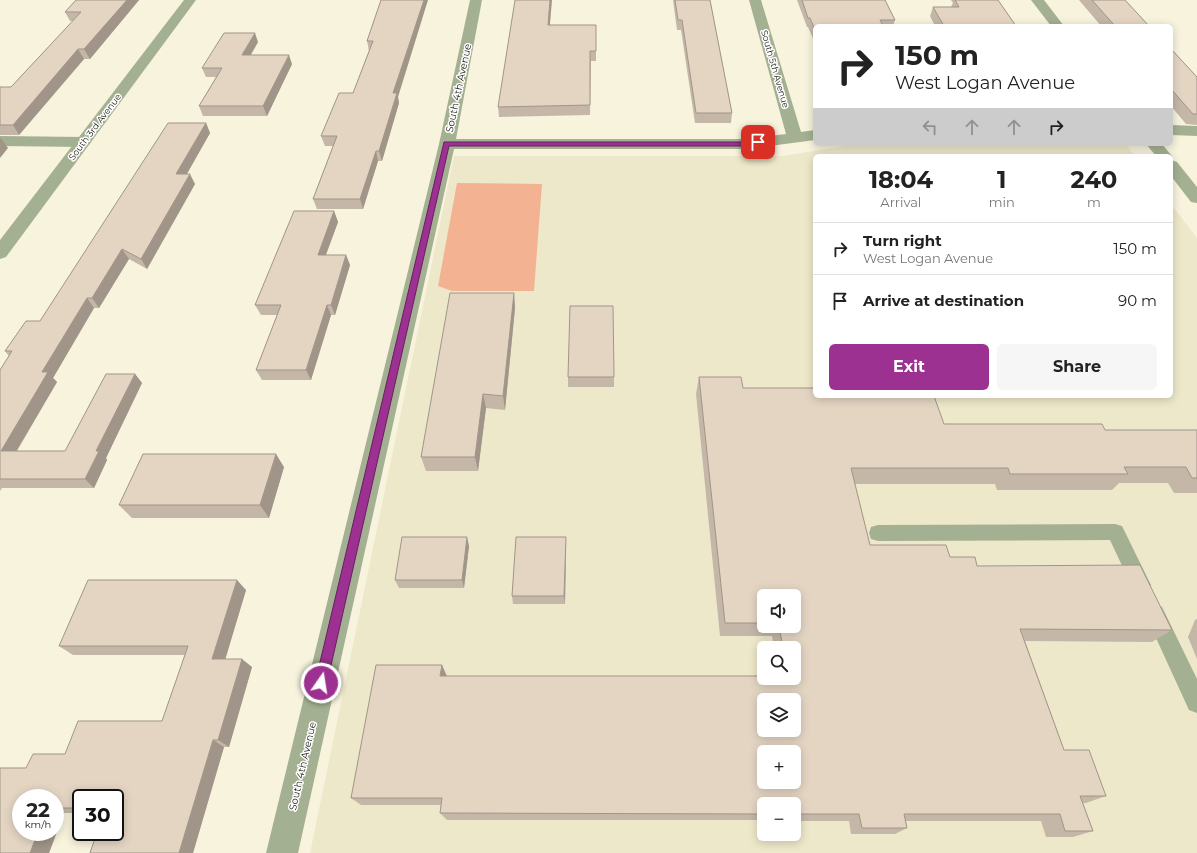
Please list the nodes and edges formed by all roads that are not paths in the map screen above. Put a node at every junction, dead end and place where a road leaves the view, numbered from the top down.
1 (190, 0) edge
2 (476, 0) edge
3 (755, 0) edge
4 (1037, 0) edge
5 (1056, 24) edge
6 (1173, 130) edge
7 (1197, 130) edge
8 (813, 135) edge
9 (795, 137) junction
10 (0, 142) edge
11 (83, 142) junction
12 (446, 144) junction
13 (1156, 146) edge
14 (1162, 154) edge
15 (1173, 168) edge
16 (1197, 198) edge
17 (0, 253) edge
18 (878, 533) dead end
19 (1197, 702) edge
20 (282, 853) edge

1 - 11 street, South 3rd Avenue
2 - 12 street, South 4th Avenue
3 - 9 street, South 5th Avenue
4 - 5 street
6 - 7 street
8 - 9 street
9 - 12 street
10 - 11 street
11 - 17 street, South 3rd Avenue
12 - 20 street, South 4th Avenue
13 - 14 street
15 - 16 street
18 - 19 lane

